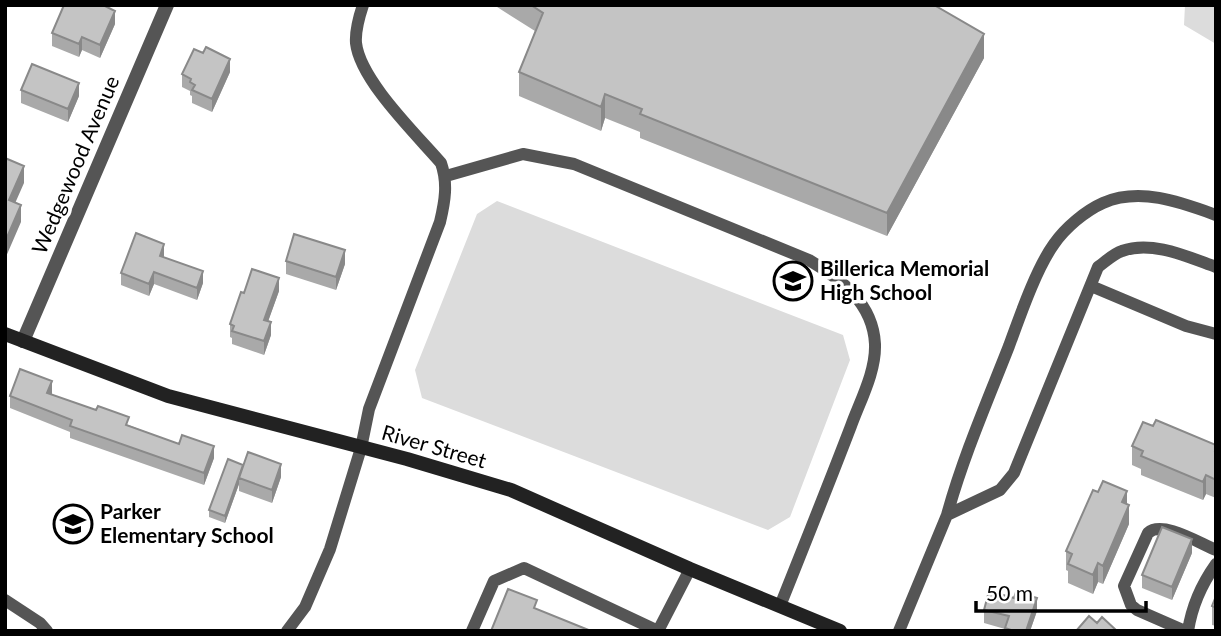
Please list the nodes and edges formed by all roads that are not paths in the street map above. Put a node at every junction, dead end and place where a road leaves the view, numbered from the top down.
1 (167, 5) edge
2 (363, 5) edge
3 (446, 176) junction
4 (1216, 215) edge
5 (1216, 267) edge
6 (1091, 286) junction
7 (5, 334) edge
8 (1216, 334) edge
9 (23, 341) junction
10 (361, 448) junction
11 (947, 515) junction
12 (1216, 550) edge
13 (1216, 564) edge
14 (690, 569) junction
15 (5, 600) edge
16 (780, 606) junction
17 (47, 631) edge
18 (287, 631) edge
19 (472, 631) edge
20 (657, 631) edge
21 (840, 631) edge
22 (899, 631) edge
23 (1186, 631) edge

1 - 9 street, Wedgewood Avenue
2 - 3 lane
3 - 10 lane
3 - 16 lane
4 - 11 lane
5 - 6 lane
6 - 8 lane
6 - 11 lane
7 - 9 main road, River Street
9 - 10 main road, River Street
10 - 14 main road, River Street
10 - 18 lane
11 - 22 lane
12 - 23 lane
13 - 23 lane
14 - 16 main road, River Street
14 - 20 lane
15 - 17 lane
16 - 21 main road, River Street
19 - 20 lane

